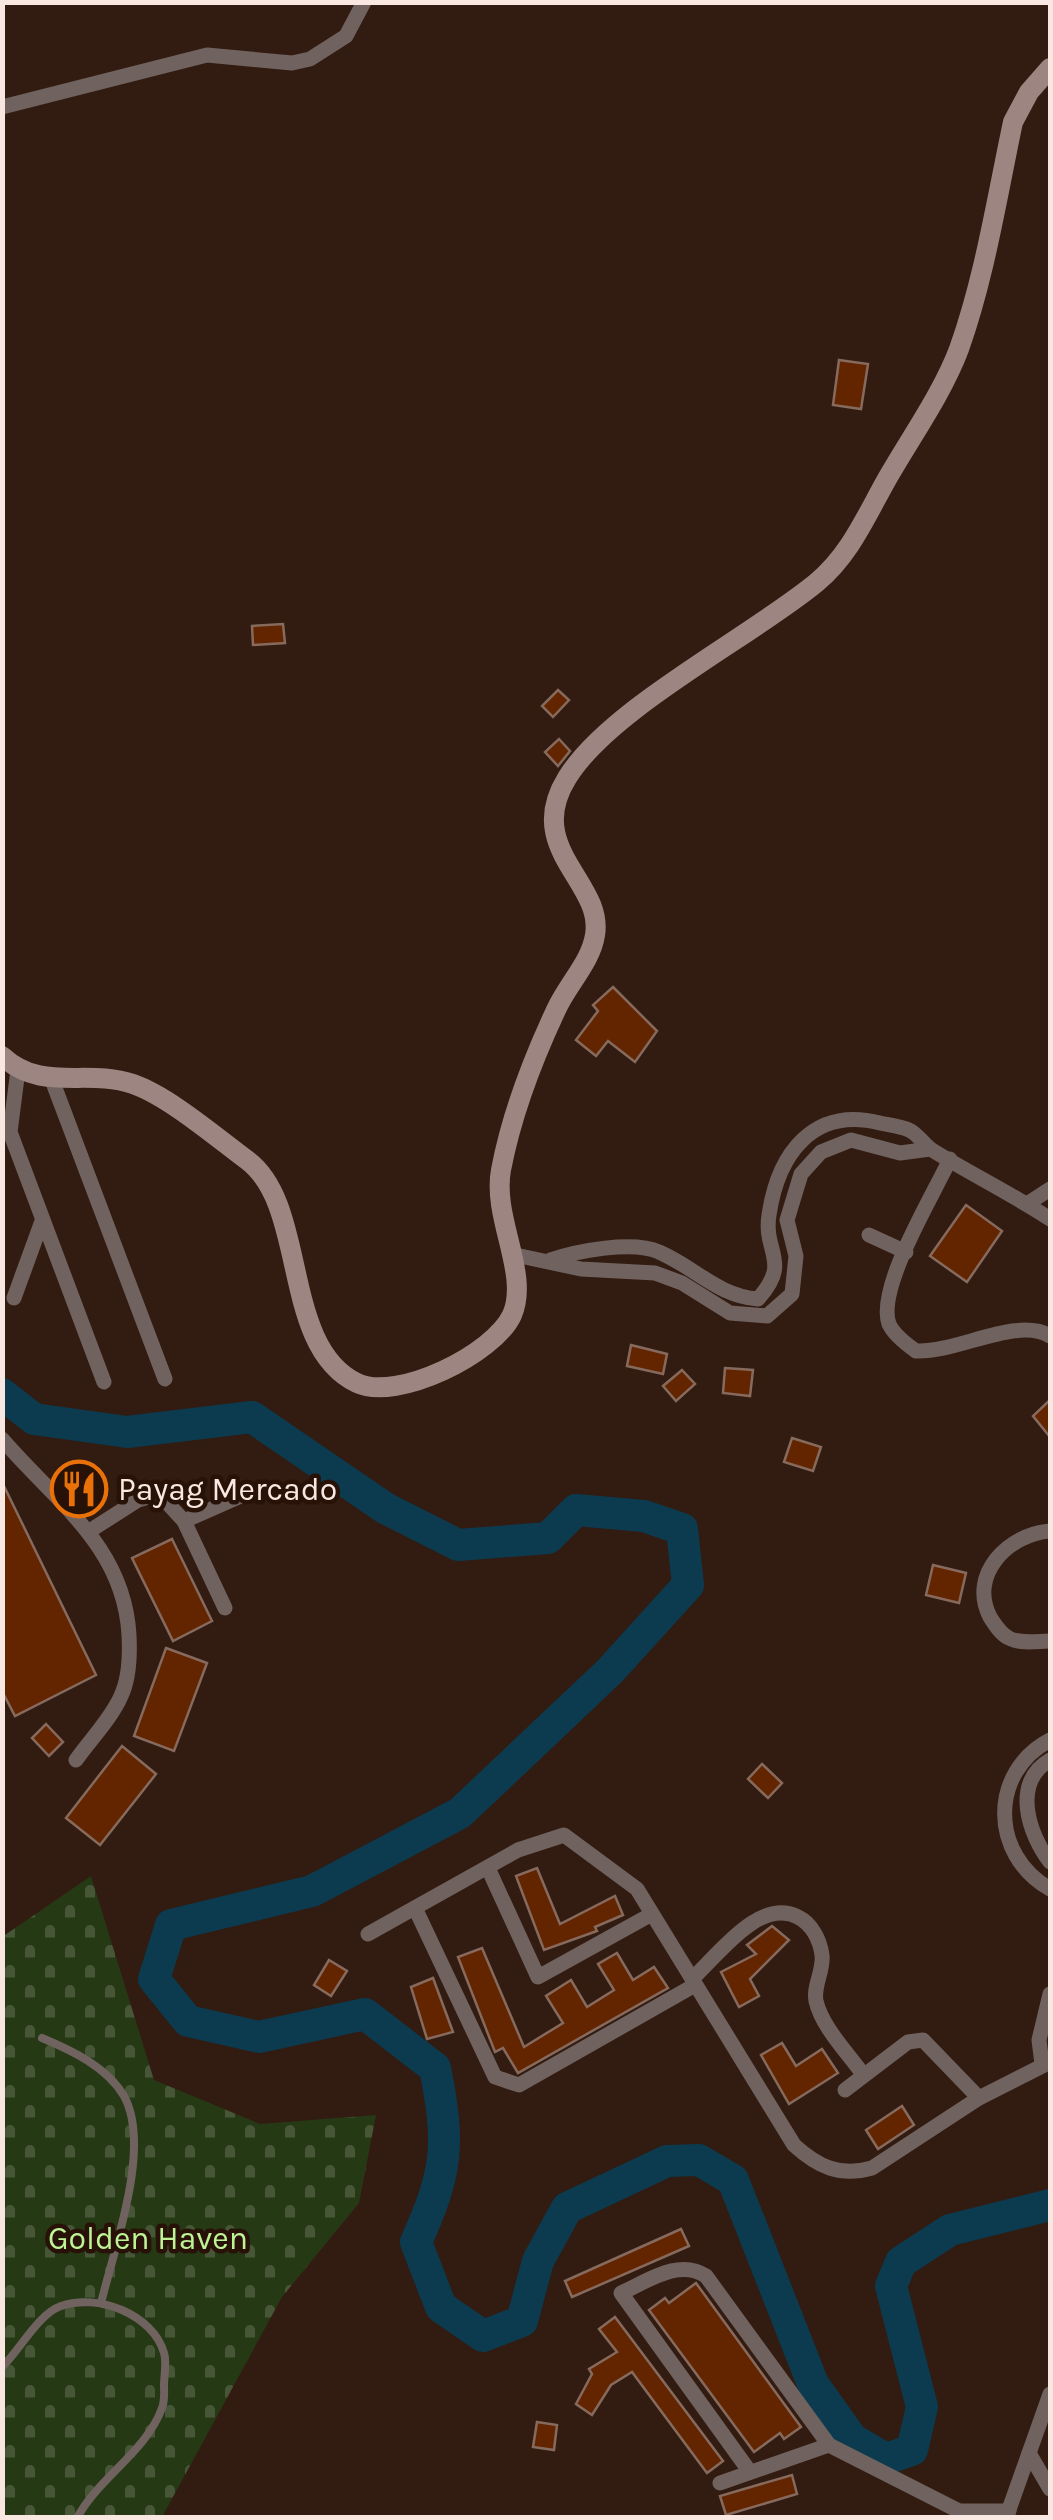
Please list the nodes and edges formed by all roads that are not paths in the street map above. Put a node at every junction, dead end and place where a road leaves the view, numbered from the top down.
1 (364, 2) edge
2 (1050, 68) edge
3 (2, 108) edge
4 (10, 1063) edge
5 (52, 1080) junction
6 (930, 1149) junction
7 (950, 1158) junction
8 (1050, 1189) edge
9 (1027, 1204) junction
10 (1050, 1219) edge
11 (42, 1221) junction
12 (869, 1236) dead end
13 (655, 1250) junction
14 (906, 1252) junction
15 (511, 1254) junction
16 (550, 1260) junction
17 (655, 1272) junction
18 (14, 1298) dead end
19 (1050, 1336) edge
20 (166, 1379) dead end
21 (104, 1382) dead end
22 (2, 1438) edge
23 (242, 1496) dead end
24 (184, 1521) junction
25 (91, 1530) junction
26 (1050, 1531) edge
27 (225, 1608) dead end
28 (1050, 1641) edge
29 (1050, 1740) edge
30 (76, 1760) dead end
31 (1050, 1760) edge
32 (1050, 1862) edge
33 (488, 1868) junction
34 (1050, 1889) edge
35 (415, 1908) junction
36 (652, 1914) junction
37 (368, 1934) dead end
38 (694, 1981) junction
39 (1050, 1994) edge
40 (42, 2038) dead end
41 (1046, 2063) edge
42 (862, 2074) junction
43 (845, 2090) dead end
44 (979, 2098) junction
45 (101, 2303) junction
46 (2, 2367) edge
47 (1050, 2394) edge
48 (829, 2444) junction
49 (1030, 2453) junction
50 (750, 2472) junction
51 (720, 2483) dead end
52 (1050, 2489) edge
53 (1008, 2514) edge
54 (77, 2518) edge

1 - 3 street
2 - 15 main road
4 - 5 main road
4 - 11 street
5 - 15 main road
5 - 20 street
6 - 7 street
6 - 13 street
6 - 17 street
7 - 9 street
7 - 14 street
8 - 9 street
9 - 10 street
11 - 18 street
11 - 21 street
12 - 14 street
13 - 16 street
13 - 17 street
14 - 19 street
15 - 16 street
16 - 17 street
22 - 25 street
23 - 24 street
24 - 25 street
24 - 27 street
25 - 30 street
26 - 28 street
29 - 34 street
31 - 32 street
33 - 35 street
33 - 36 street
33 - 36 street
35 - 37 street
35 - 38 street
36 - 38 street
38 - 42 street
38 - 44 street
39 - 41 street
40 - 45 lane
41 - 44 street
42 - 43 street
42 - 44 street
45 - 46 lane
45 - 54 lane
47 - 49 street
48 - 50 street
48 - 50 street
48 - 53 street
49 - 52 street
49 - 53 street
50 - 51 street

